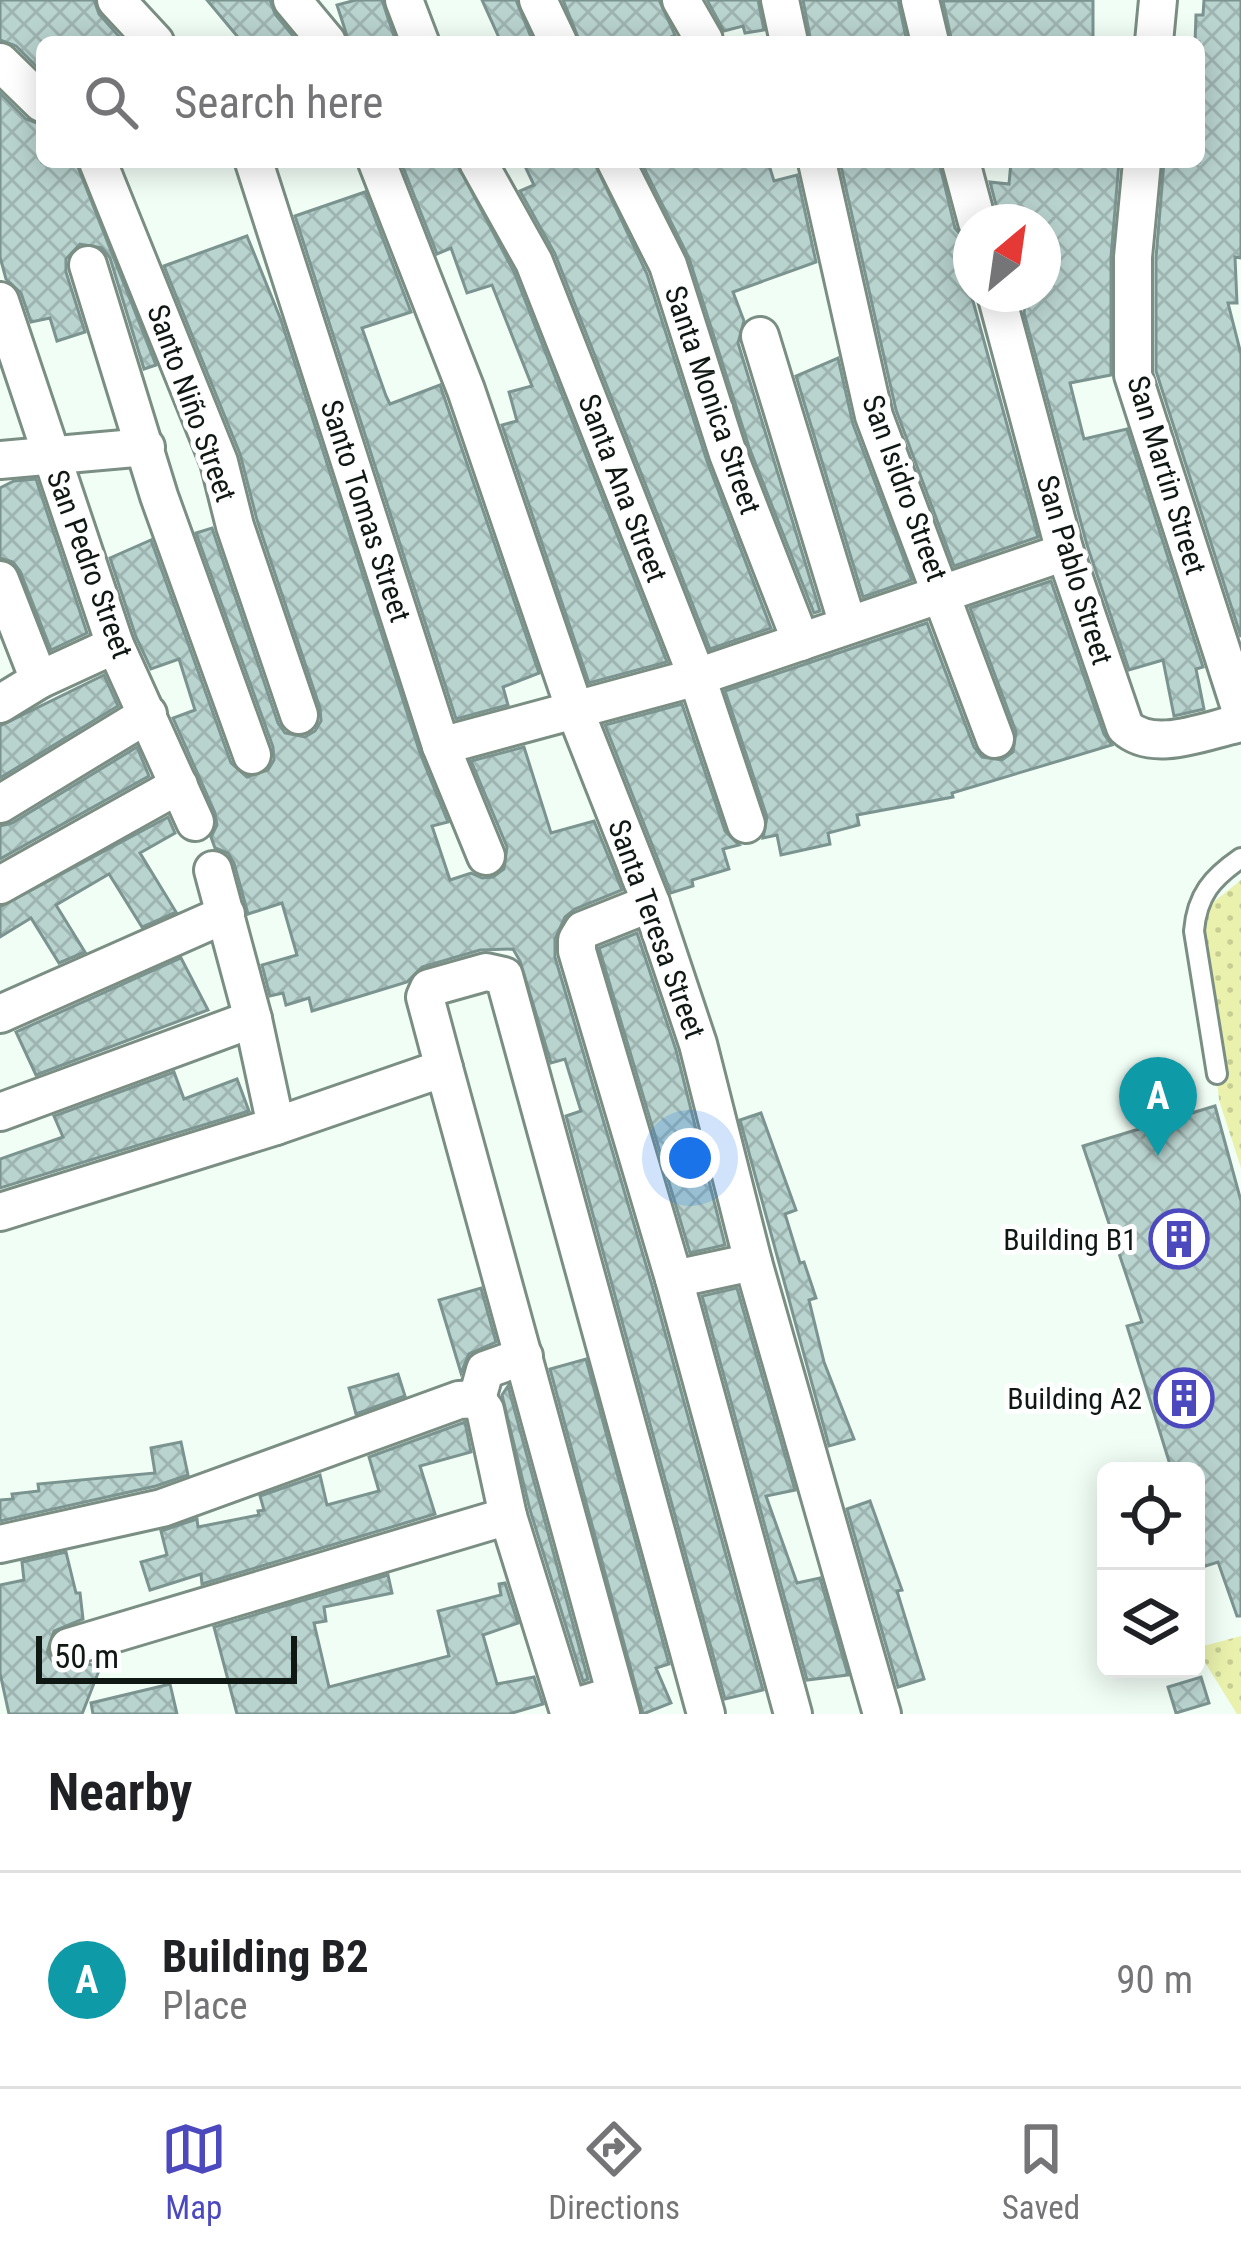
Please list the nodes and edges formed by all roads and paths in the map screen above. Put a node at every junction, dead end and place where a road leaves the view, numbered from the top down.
1 (116, 0) edge
2 (292, 0) edge
3 (404, 0) edge
4 (538, 0) edge
5 (681, 0) edge
6 (780, 0) edge
7 (920, 0) edge
8 (1158, 0) edge
9 (149, 36) edge
10 (322, 36) edge
11 (418, 36) edge
12 (554, 36) edge
13 (702, 36) edge
14 (788, 36) edge
15 (929, 36) edge
16 (1155, 36) edge
17 (0, 62) edge
18 (36, 98) edge
19 (100, 168) edge
20 (256, 168) edge
21 (379, 168) edge
22 (481, 168) edge
23 (619, 168) edge
24 (818, 168) edge
25 (963, 168) edge
26 (1141, 168) edge
27 (972, 204) edge
28 (88, 265) dead end
29 (0, 301) edge
30 (1001, 312) edge
31 (760, 336) dead end
32 (146, 447) junction
33 (50, 454) junction
34 (0, 460) edge
35 (1064, 552) junction
36 (0, 580) edge
37 (942, 592) junction
38 (848, 625) junction
39 (800, 642) junction
40 (115, 645) junction
41 (697, 677) junction
42 (39, 680) junction
43 (0, 704) edge
44 (1241, 711) edge
45 (576, 713) junction
46 (148, 715) junction
47 (299, 715) dead end
48 (1241, 723) edge
49 (995, 739) dead end
50 (441, 746) junction
51 (251, 755) dead end
52 (178, 785) junction
53 (0, 804) edge
54 (195, 822) dead end
55 (746, 824) dead end
56 (486, 856) dead end
57 (1241, 858) edge
58 (213, 870) dead end
59 (0, 885) edge
60 (651, 903) junction
61 (226, 914) junction
62 (0, 1014) edge
63 (253, 1019) junction
64 (444, 1068) junction
65 (1216, 1074) dead end
66 (0, 1112) edge
67 (276, 1126) junction
68 (0, 1212) edge
69 (753, 1262) junction
70 (674, 1279) junction
71 (524, 1357) junction
72 (477, 1399) junction
73 (508, 1516) junction
74 (0, 1544) edge
75 (69, 1647) dead end
76 (618, 1704) edge
77 (558, 1712) edge
78 (706, 1714) edge
79 (793, 1714) edge
80 (882, 1714) edge

1 - 9 street
2 - 10 street
3 - 11 street
4 - 12 street
5 - 13 street
6 - 14 street
7 - 15 street
8 - 16 street
17 - 18 street
19 - 47 street, Santo Niño Street
20 - 50 street, Santo Tomas Street
21 - 45 street, Santa Teresa Street
22 - 41 street, Santa Ana Street
23 - 39 street, Santa Monica Street
24 - 37 street, San Isidro Street
25 - 27 street
26 - 44 street, San Martin Street
28 - 32 street
29 - 33 street, San Pedro Street
30 - 35 street, San Pablo Street
31 - 38 street
32 - 33 street
32 - 51 street
33 - 34 street
33 - 40 street, San Pedro Street
35 - 37 street
35 - 48 street, San Pablo Street
36 - 42 street
37 - 38 street
37 - 49 street, San Isidro Street
38 - 39 street
39 - 41 street
40 - 42 street
40 - 46 street, San Pedro Street
41 - 45 street
41 - 55 street, Santa Ana Street
42 - 43 street
45 - 50 street
45 - 60 street, Santa Teresa Street
46 - 52 street, San Pedro Street
46 - 53 street
50 - 56 street, Santo Tomas Street
52 - 54 street, San Pedro Street
52 - 59 street
57 - 65 lane
58 - 61 street
60 - 69 street, Santa Teresa Street
60 - 70 street
61 - 62 street
61 - 63 street
63 - 66 street
63 - 67 street
64 - 67 street
64 - 71 street
64 - 78 street
67 - 68 street
69 - 70 street
69 - 80 street, Santa Teresa Street
70 - 79 street
71 - 72 street
71 - 76 street
72 - 73 street
72 - 74 street
73 - 75 street
73 - 77 street
76 - 77 street

